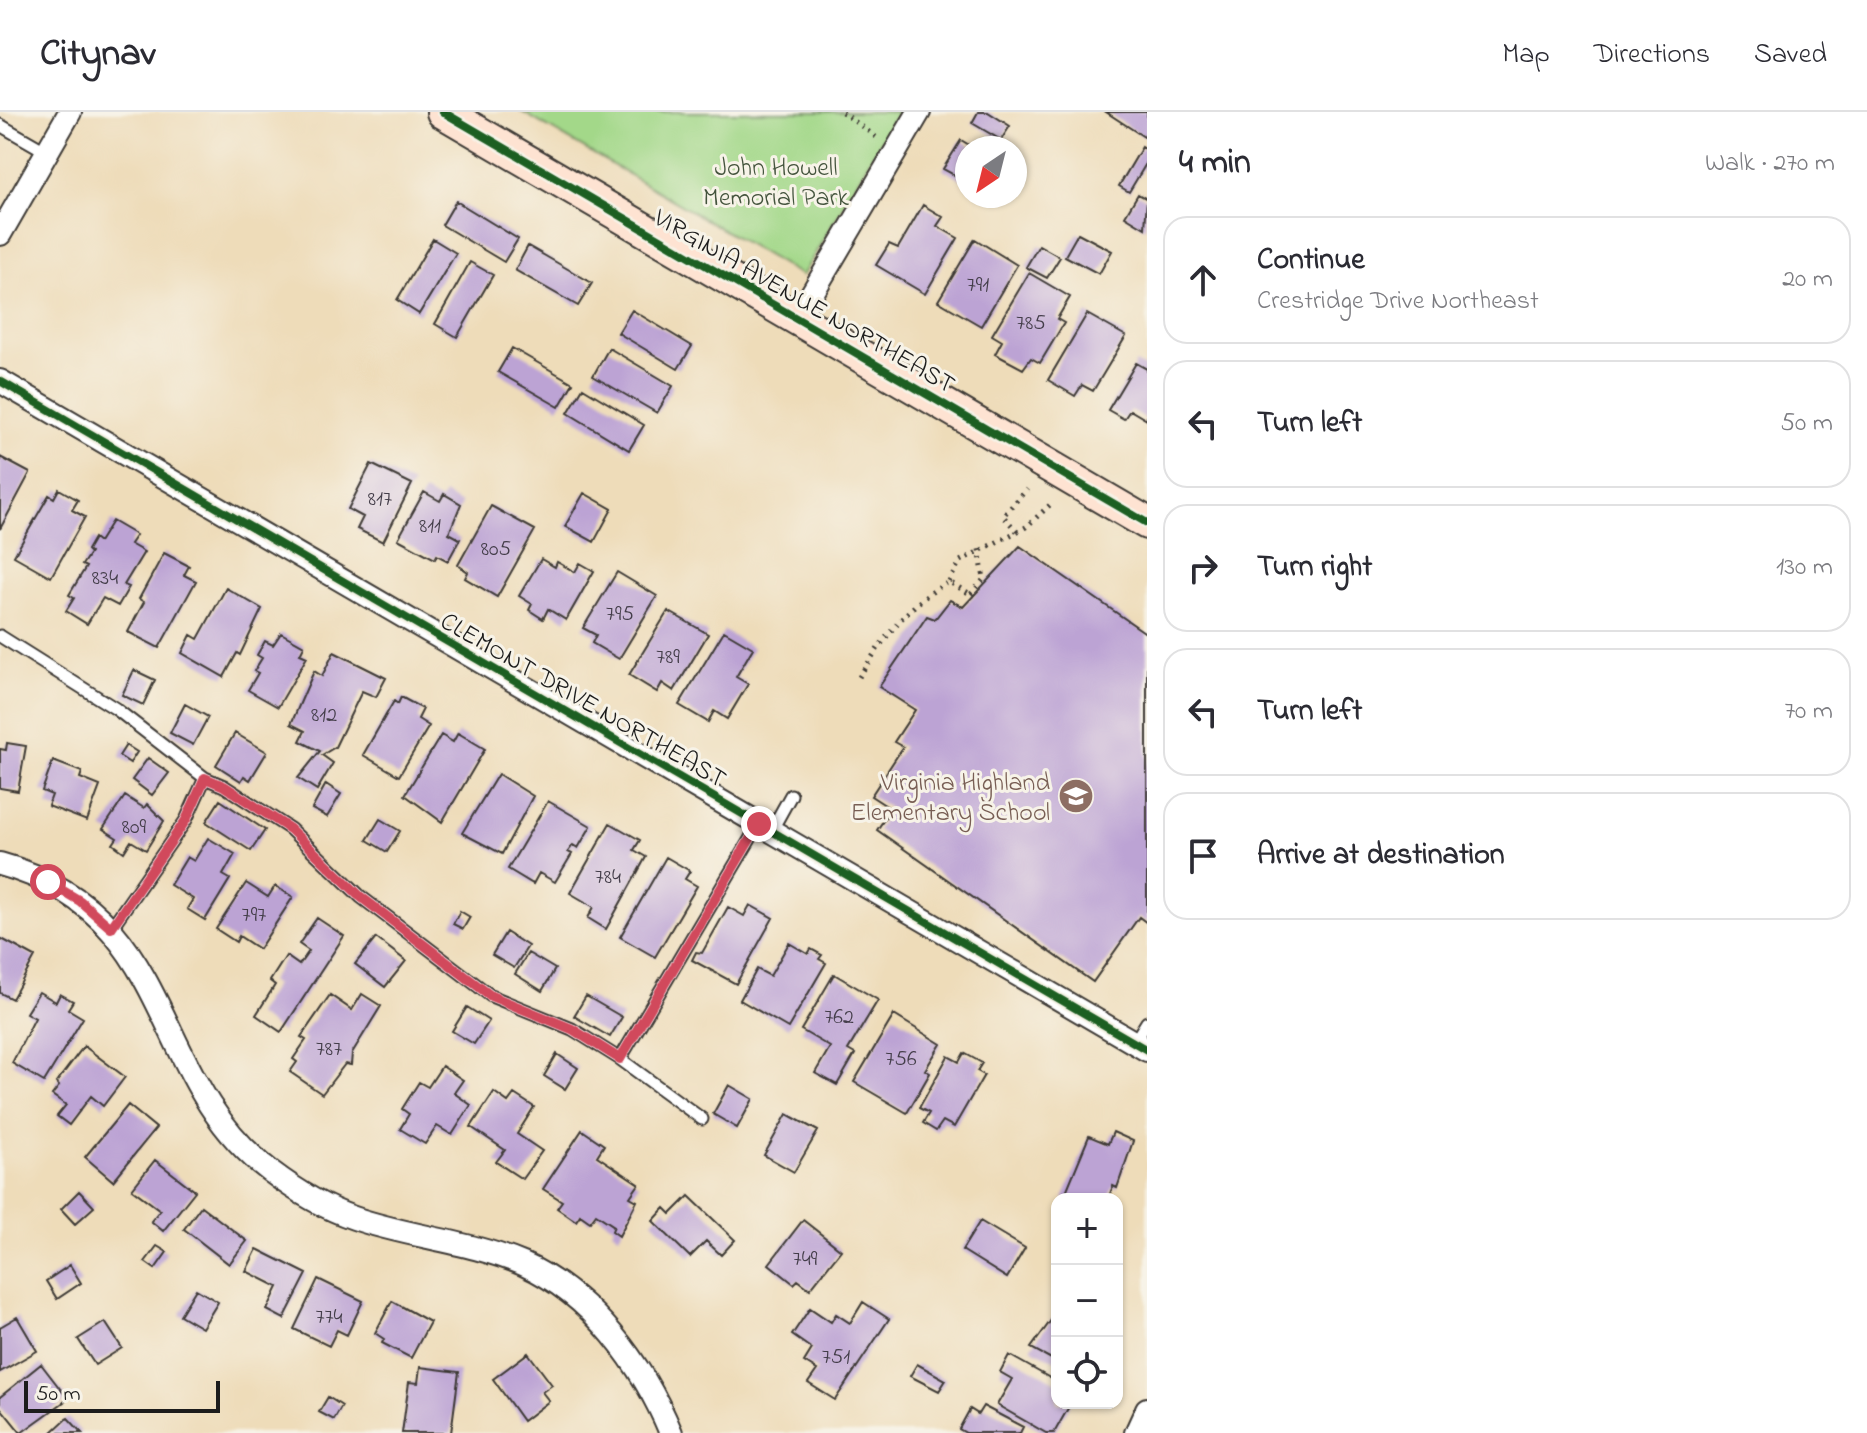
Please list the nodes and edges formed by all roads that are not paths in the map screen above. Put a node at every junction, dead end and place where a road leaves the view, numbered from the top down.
1 (70, 112) edge
2 (443, 112) edge
3 (919, 112) edge
4 (0, 125) edge
5 (47, 152) junction
6 (0, 234) edge
7 (797, 319) junction
8 (0, 381) edge
9 (1147, 523) edge
10 (0, 636) edge
11 (205, 778) junction
12 (791, 795) dead end
13 (765, 827) junction
14 (0, 864) edge
15 (111, 928) junction
16 (1147, 1022) edge
17 (1140, 1046) edge
18 (620, 1059) junction
19 (702, 1119) dead end
20 (1147, 1409) edge
21 (671, 1433) edge
22 (1136, 1433) edge

1 - 5 street
2 - 7 street, VIRGINIA AVENUE NORTHEAST
3 - 7 street
4 - 5 lane
5 - 6 street
7 - 9 street, VIRGINIA AVENUE NORTHEAST
8 - 13 street, CLEMONT DRIVE NORTHEAST
10 - 11 lane
11 - 15 lane
11 - 18 lane
12 - 13 lane
13 - 17 street, CLEMONT DRIVE NORTHEAST
13 - 18 lane
14 - 15 street
15 - 21 street
16 - 17 lane
18 - 19 lane
20 - 22 street

